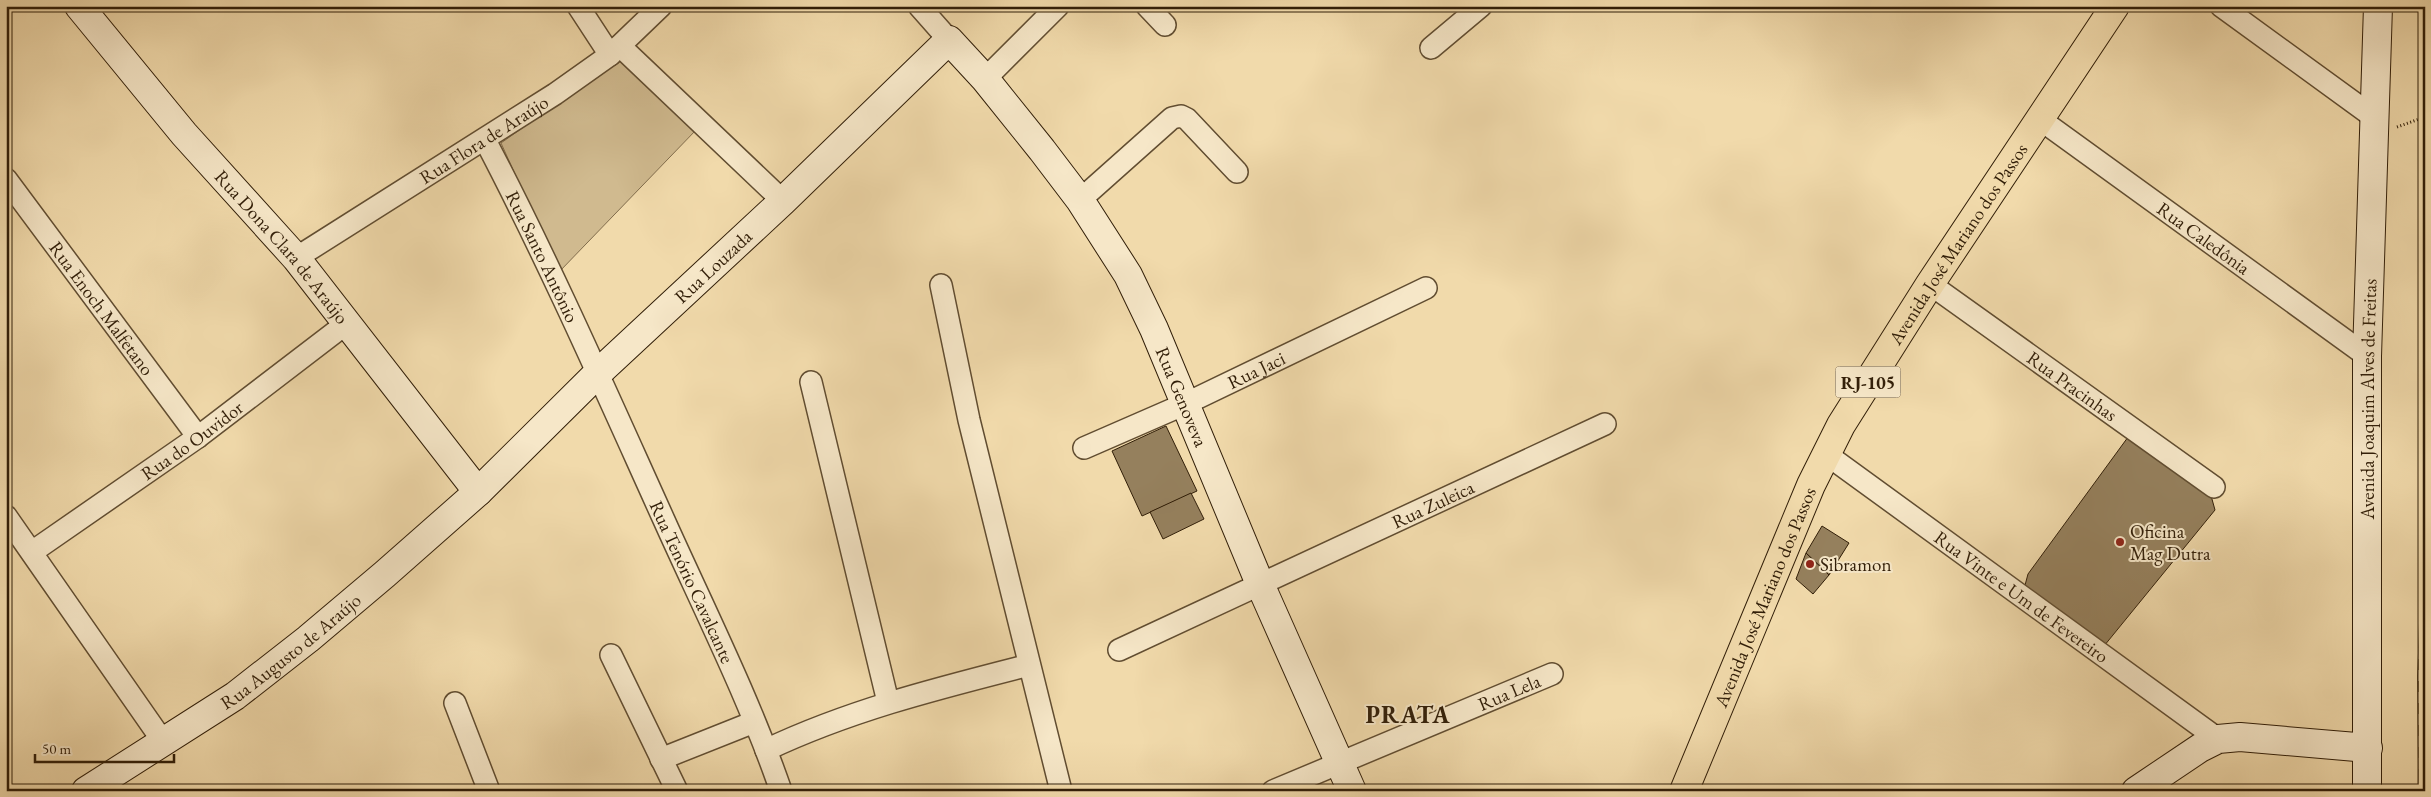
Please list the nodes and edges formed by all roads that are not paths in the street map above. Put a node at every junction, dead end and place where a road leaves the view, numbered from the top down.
1 (79, 6) edge
2 (578, 6) edge
3 (661, 6) edge
4 (918, 6) edge
5 (1058, 6) edge
6 (1147, 6) edge
7 (1481, 6) edge
8 (2115, 6) edge
9 (2221, 6) edge
10 (2378, 6) edge
11 (1164, 26) dead end
12 (949, 40) junction
13 (1431, 48) dead end
14 (615, 51) junction
15 (985, 79) junction
16 (2041, 120) junction
17 (2374, 123) junction
18 (485, 140) junction
19 (1237, 172) dead end
20 (6, 179) edge
21 (1080, 200) junction
22 (783, 201) junction
23 (296, 258) junction
24 (1930, 284) junction
25 (941, 285) dead end
26 (1426, 288) dead end
27 (347, 322) junction
28 (2367, 356) junction
29 (598, 373) junction
30 (811, 382) dead end
31 (1185, 404) junction
32 (1605, 424) dead end
33 (198, 438) junction
34 (1084, 448) dead end
35 (1826, 454) junction
36 (2214, 486) dead end
37 (478, 492) junction
38 (6, 516) edge
39 (32, 552) junction
40 (1260, 584) junction
41 (1119, 650) dead end
42 (611, 655) dead end
43 (1029, 665) junction
44 (1552, 674) dead end
45 (888, 702) junction
46 (455, 703) dead end
47 (754, 722) junction
48 (2218, 739) junction
49 (162, 740) junction
50 (2368, 748) junction
51 (766, 750) junction
52 (661, 758) junction
53 (1340, 761) junction
54 (86, 791) edge
55 (490, 791) edge
56 (677, 791) edge
57 (781, 791) edge
58 (1060, 791) edge
59 (1273, 791) edge
60 (1352, 791) edge
61 (1684, 791) edge
62 (2136, 791) edge
63 (2367, 791) edge

1 - 23 street, Rua Dona Clara de Araújo
2 - 14 street
3 - 14 street, Rua Flora de Araújo
4 - 12 street
5 - 15 street
6 - 11 street
7 - 13 street
8 - 16 main road, Avenida José Mariano dos Passos / RJ-105
9 - 17 street
10 - 17 street, Avenida Joaquim Alves de Freitas
12 - 15 street, Rua Genoveva
12 - 22 street, Rua Louzada
14 - 18 street, Rua Flora de Araújo
14 - 22 street
15 - 21 street, Rua Genoveva
16 - 24 main road, Avenida José Mariano dos Passos / RJ-105
16 - 28 street, Rua Caledônia
17 - 28 street, Avenida Joaquim Alves de Freitas
18 - 23 street, Rua Flora de Araújo
18 - 29 street, Rua Santo Antônio
19 - 21 street
20 - 33 street, Rua Enoch Malfetano
21 - 31 street, Rua Genoveva
22 - 29 street, Rua Louzada
23 - 27 street, Rua Dona Clara de Araújo
24 - 35 main road, Avenida José Mariano dos Passos / RJ-105
24 - 36 street, Rua Pracinhas
25 - 43 street
26 - 31 street, Rua Jaci
27 - 33 street, Rua do Ouvidor
27 - 37 street, Rua Dona Clara de Araújo
28 - 50 street, Avenida Joaquim Alves de Freitas
29 - 37 street, Rua Louzada
29 - 47 street, Rua Tenório Cavalcante
30 - 45 street
31 - 34 street, Rua Jaci
31 - 40 street, Rua Genoveva
32 - 40 street, Rua Zuleica
33 - 39 street, Rua do Ouvidor
35 - 48 street, Rua Vinte e Um de Fevereiro
35 - 61 main road, Avenida José Mariano dos Passos / RJ-105
37 - 49 street, Rua Augusto de Araújo
38 - 39 street
39 - 49 street
40 - 41 street, Rua Zuleica
40 - 53 street, Rua Genoveva
42 - 52 street
43 - 45 street
43 - 58 street
44 - 53 street, Rua Lela
45 - 51 street
46 - 55 street
47 - 51 street, Rua Tenório Cavalcante
47 - 52 street
48 - 50 street
48 - 62 street
49 - 54 street, Rua Augusto de Araújo
50 - 63 street, Avenida Joaquim Alves de Freitas
51 - 57 street, Rua Tenório Cavalcante
52 - 56 street
53 - 59 street, Rua Lela
53 - 60 street, Rua Genoveva

